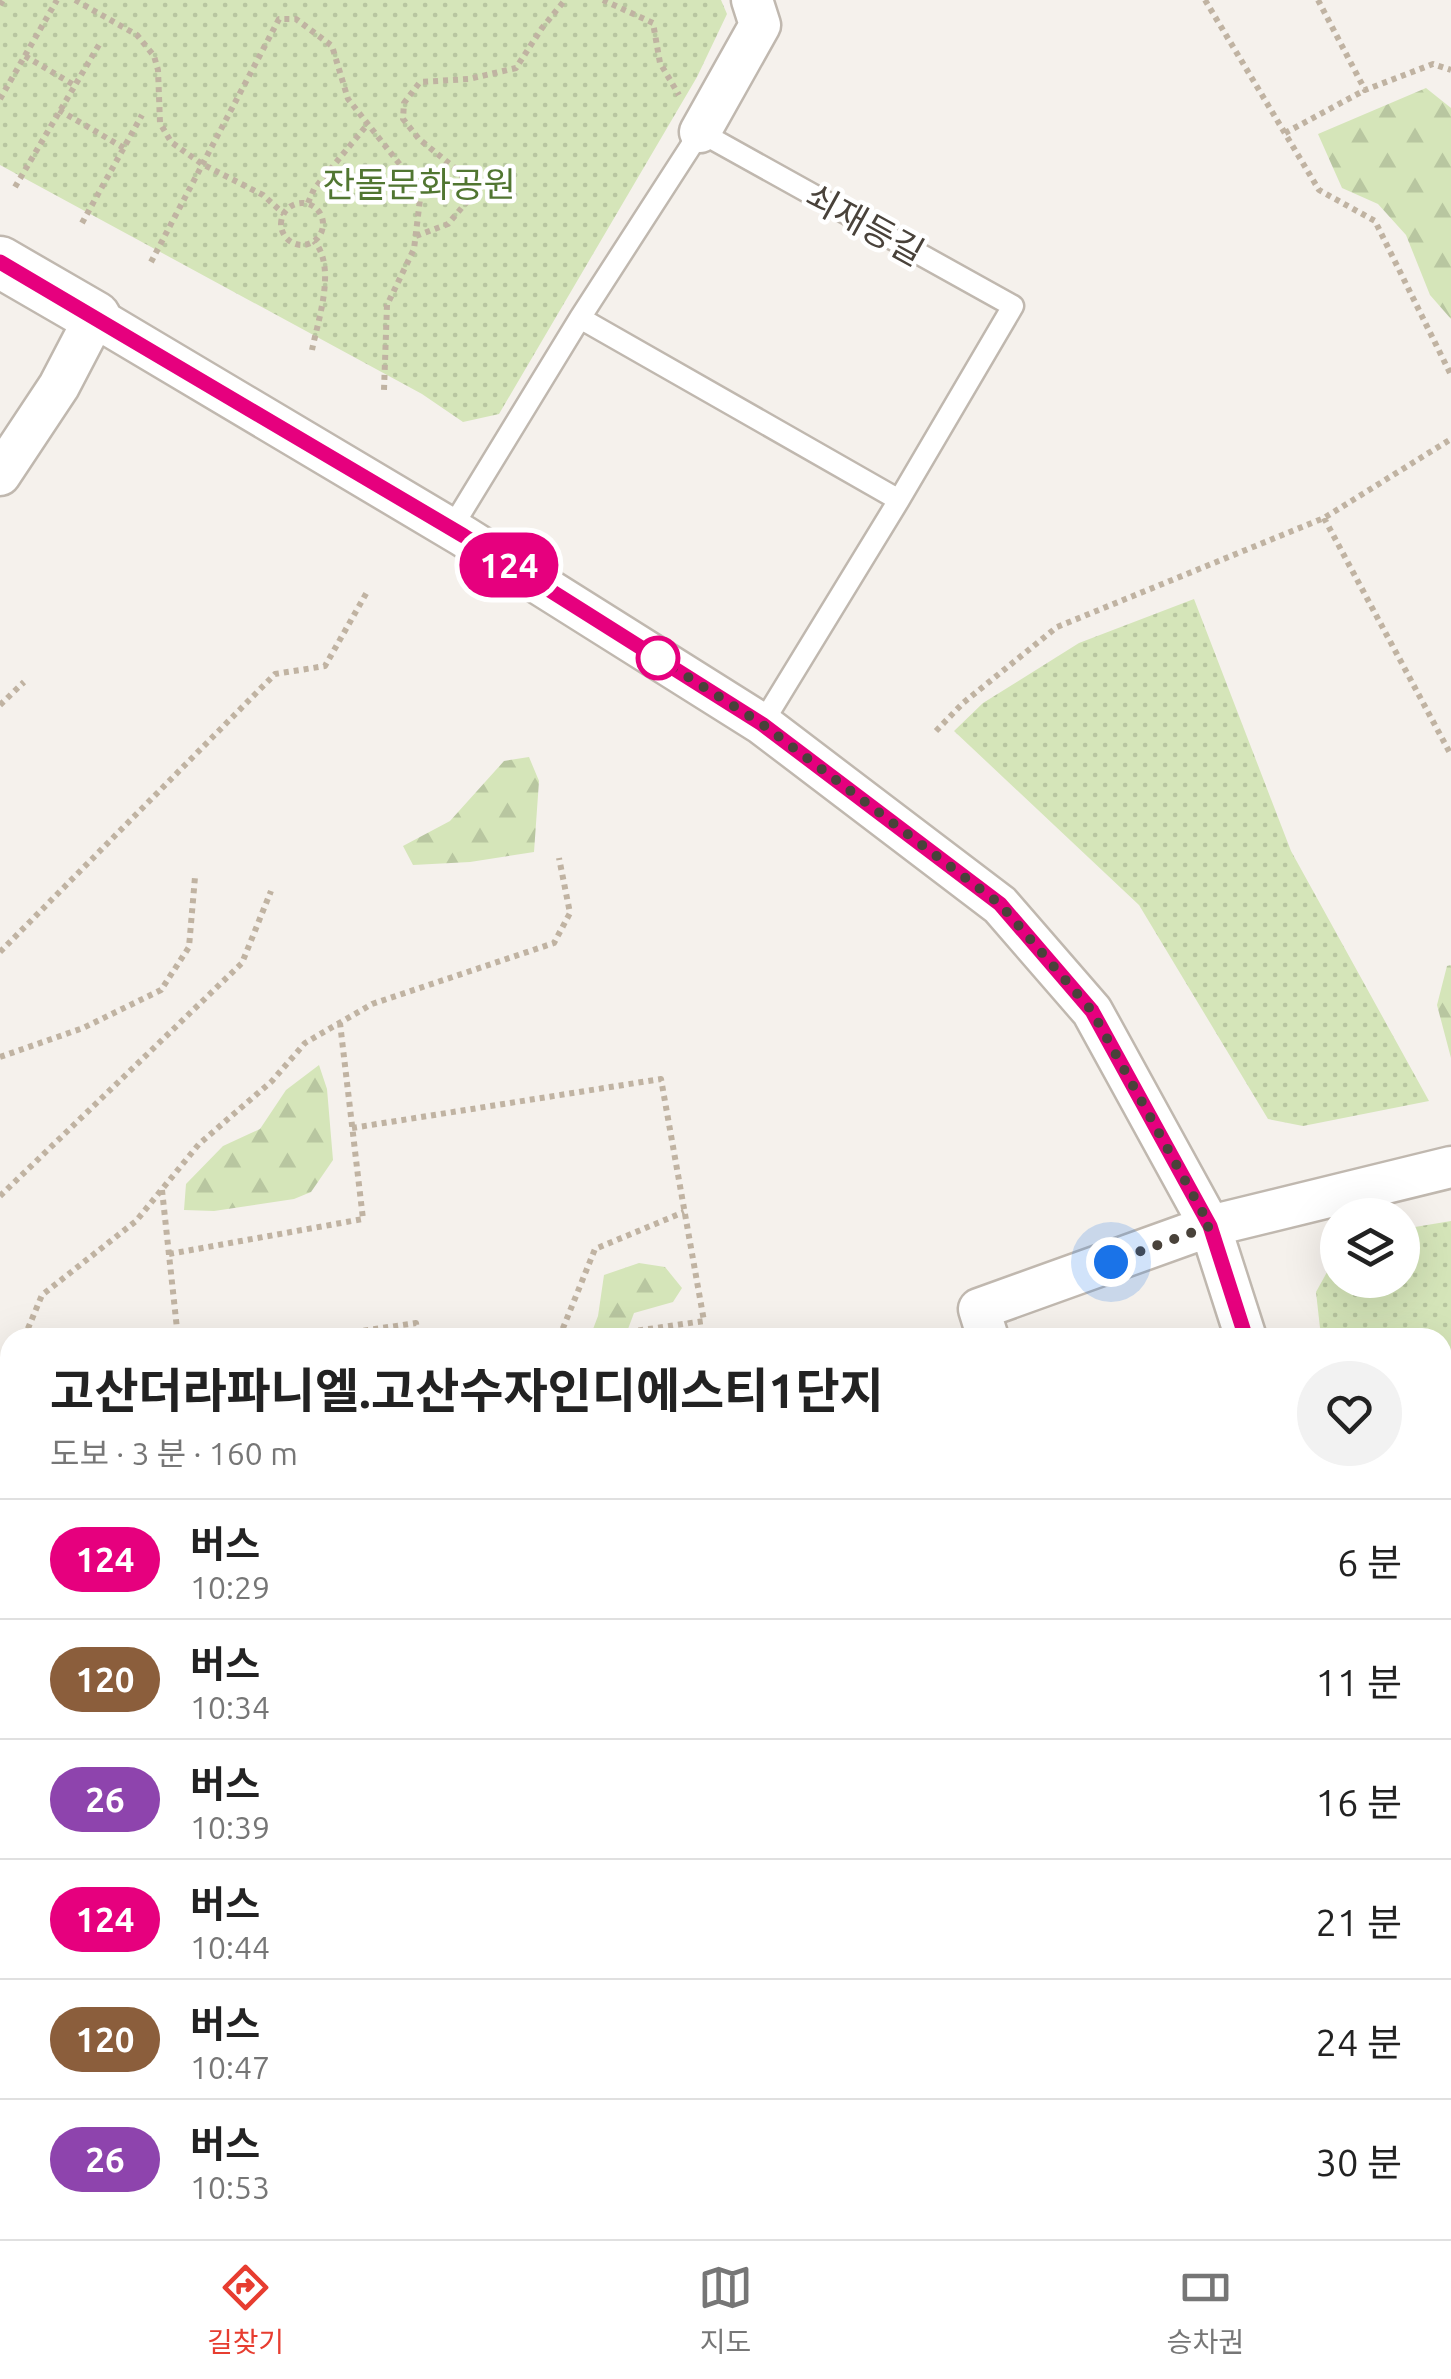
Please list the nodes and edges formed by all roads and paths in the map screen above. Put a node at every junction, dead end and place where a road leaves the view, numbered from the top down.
1 (57, 0) edge
2 (74, 0) edge
3 (565, 0) edge
4 (602, 0) edge
5 (752, 0) edge
6 (1205, 0) edge
7 (1318, 0) edge
8 (100, 44) dead end
9 (25, 56) junction
10 (1451, 70) edge
11 (74, 85) junction
12 (1365, 90) junction
13 (0, 99) edge
14 (59, 110) junction
15 (142, 115) dead end
16 (368, 124) junction
17 (703, 128) junction
18 (1285, 133) junction
19 (124, 148) junction
20 (202, 164) junction
21 (15, 186) dead end
22 (308, 203) junction
23 (284, 214) junction
24 (82, 224) dead end
25 (416, 236) junction
26 (314, 241) junction
27 (0, 262) edge
28 (151, 262) dead end
29 (95, 317) junction
30 (580, 318) junction
31 (312, 350) dead end
32 (1451, 375) edge
33 (384, 390) dead end
34 (1451, 439) edge
35 (0, 475) edge
36 (899, 500) junction
37 (1324, 518) junction
38 (452, 529) junction
39 (367, 592) dead end
40 (24, 682) dead end
41 (0, 705) edge
42 (762, 724) junction
43 (936, 732) dead end
44 (1451, 755) edge
45 (559, 858) dead end
46 (195, 877) dead end
47 (272, 891) dead end
48 (0, 952) edge
49 (340, 1023) junction
50 (0, 1056) edge
51 (352, 1128) junction
52 (1451, 1167) edge
53 (162, 1190) junction
54 (0, 1196) edge
55 (684, 1212) junction
56 (1210, 1226) junction
57 (169, 1254) junction
58 (984, 1323) edge
59 (28, 1328) edge
60 (177, 1328) edge
61 (382, 1328) edge
62 (417, 1328) edge
63 (563, 1328) edge
64 (659, 1328) edge
65 (1243, 1328) edge

1 - 9 path
2 - 20 path
3 - 25 path
4 - 17 path
5 - 17 street
6 - 18 path
7 - 12 path
8 - 11 path
9 - 11 path
9 - 13 path
10 - 12 path
11 - 14 path
12 - 18 path
14 - 19 path
14 - 21 path
15 - 19 path
16 - 20 path
16 - 22 path
16 - 25 path
17 - 30 lane
17 - 36 lane, 쇠재등길
18 - 32 path
19 - 24 path
20 - 23 path
20 - 28 path
22 - 23 path
22 - 26 path
23 - 26 path
25 - 33 path
26 - 31 path
27 - 29 street
29 - 35 street
29 - 38 street
30 - 36 lane
30 - 38 lane
34 - 37 path
36 - 42 lane, 쇠재등길
37 - 43 path
37 - 44 path
38 - 42 street
39 - 48 path
40 - 41 path
42 - 56 street
45 - 49 path
46 - 50 path
47 - 54 path
49 - 51 path
49 - 53 path
51 - 55 path
51 - 57 path
52 - 56 street
53 - 57 path
53 - 59 path
55 - 63 path
55 - 64 path
56 - 58 street
56 - 65 street
57 - 60 path
61 - 62 path

